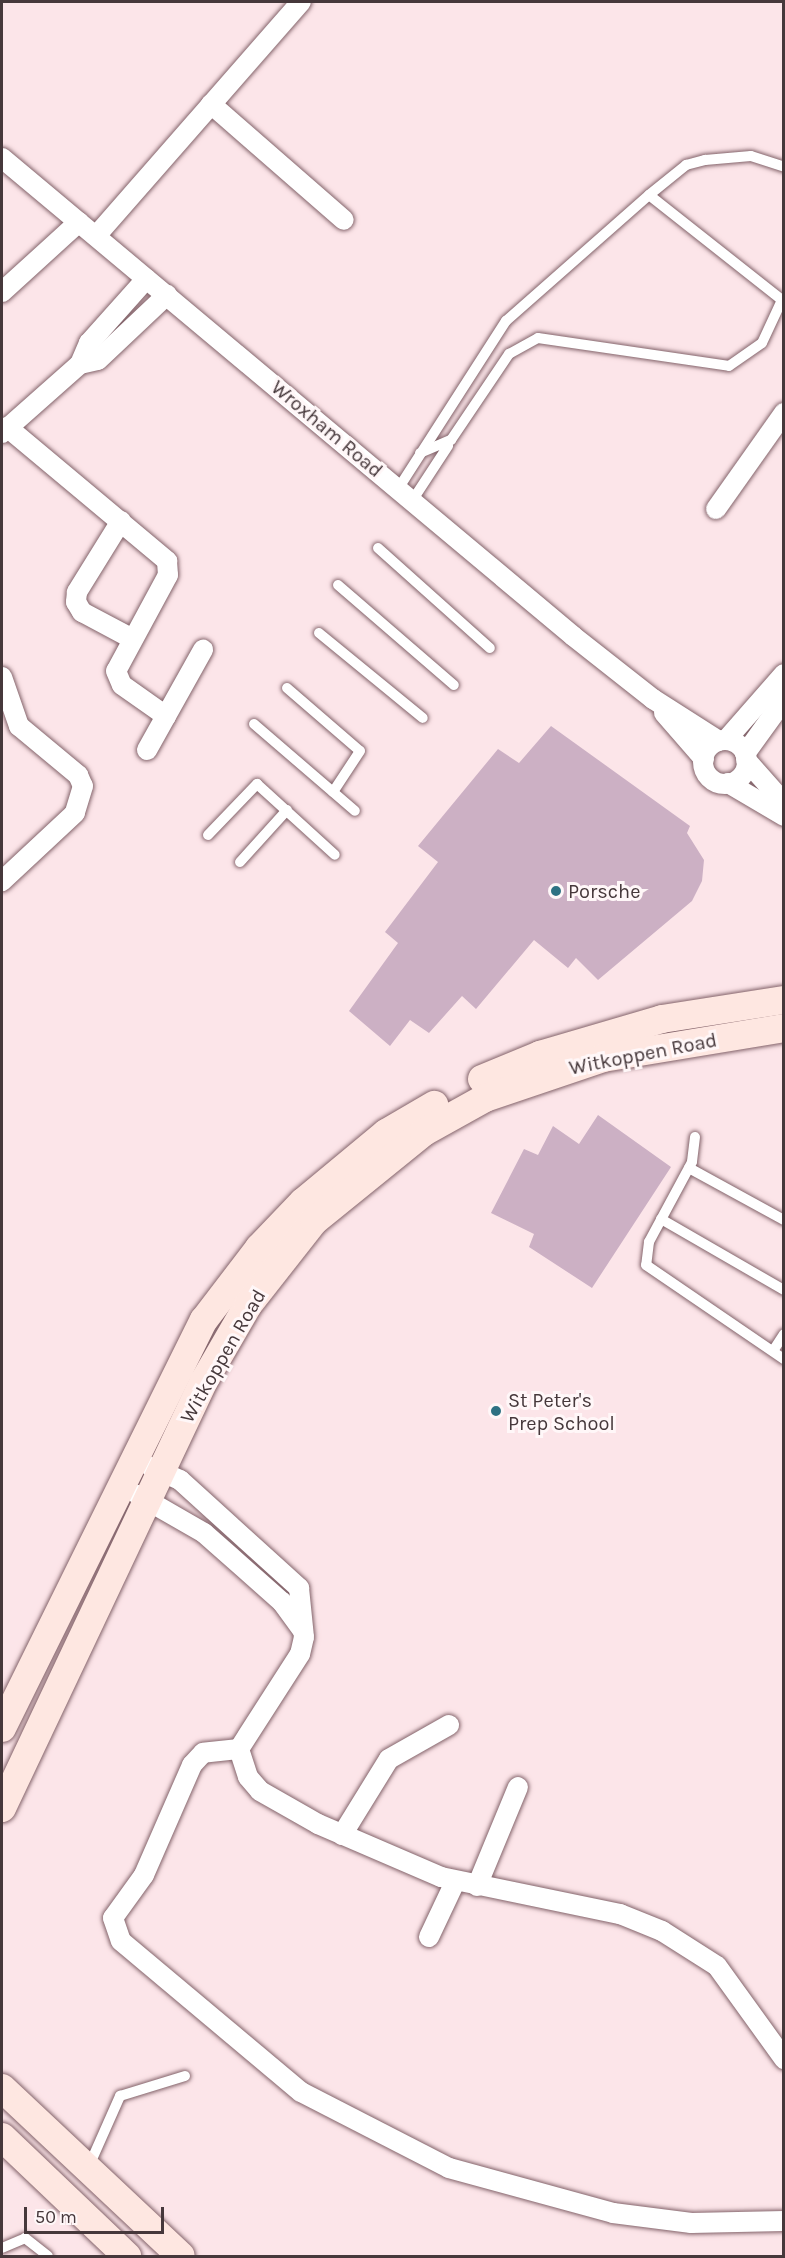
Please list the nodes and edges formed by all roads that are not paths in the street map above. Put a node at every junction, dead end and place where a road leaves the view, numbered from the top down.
1 (301, 2) edge
2 (211, 104) junction
3 (2, 158) edge
4 (783, 167) edge
5 (649, 195) junction
6 (344, 220) dead end
7 (79, 222) junction
8 (96, 236) junction
9 (146, 279) junction
10 (2, 292) edge
11 (167, 295) junction
12 (80, 364) junction
13 (783, 413) edge
14 (4, 430) edge
15 (777, 437) edge
16 (452, 440) junction
17 (420, 453) junction
18 (405, 495) junction
19 (716, 509) dead end
20 (121, 521) junction
21 (378, 548) dead end
22 (338, 585) dead end
23 (319, 633) dead end
24 (129, 638) junction
25 (490, 648) dead end
26 (203, 650) dead end
27 (783, 674) edge
28 (2, 677) edge
29 (454, 685) dead end
30 (287, 688) dead end
31 (653, 699) junction
32 (783, 700) edge
33 (5, 705) edge
34 (166, 716) junction
35 (423, 718) dead end
36 (254, 724) dead end
37 (722, 740) junction
38 (147, 750) dead end
39 (746, 757) junction
40 (704, 759) junction
41 (728, 783) junction
42 (333, 792) junction
43 (783, 802) edge
44 (287, 810) junction
45 (355, 811) dead end
46 (783, 816) edge
47 (208, 835) dead end
48 (335, 855) dead end
49 (240, 862) dead end
50 (2, 880) edge
51 (783, 1007) edge
52 (695, 1137) dead end
53 (689, 1168) junction
54 (661, 1220) junction
55 (783, 1220) edge
56 (783, 1290) edge
57 (238, 1295) junction
58 (783, 1334) edge
59 (773, 1351) junction
60 (783, 1359) edge
61 (133, 1458) junction
62 (161, 1471) junction
63 (120, 1486) junction
64 (147, 1499) junction
65 (266, 1555) junction
66 (247, 1571) junction
67 (303, 1631) junction
68 (449, 1725) dead end
69 (2, 1728) edge
70 (239, 1749) junction
71 (518, 1787) dead end
72 (2, 1808) edge
73 (342, 1835) junction
74 (455, 1882) junction
75 (477, 1886) junction
76 (429, 1937) dead end
77 (783, 2059) edge
78 (185, 2076) dead end
79 (2, 2088) edge
80 (2, 2137) edge
81 (88, 2169) junction
82 (783, 2221) edge
83 (2, 2248) edge
84 (48, 2256) edge
85 (127, 2256) edge
86 (181, 2256) edge

1 - 2 street
2 - 6 street
2 - 8 street
3 - 7 street, Wroxham Road
4 - 5 lane
5 - 16 lane
5 - 17 lane
7 - 8 street, Wroxham Road
7 - 10 street
8 - 9 street, Wroxham Road
9 - 11 street, Wroxham Road
9 - 12 street
11 - 12 street
11 - 18 street, Wroxham Road
12 - 14 street
13 - 15 street
14 - 20 street
15 - 19 street
16 - 17 lane
16 - 18 lane
17 - 18 lane
18 - 31 street, Wroxham Road
20 - 24 street
20 - 24 street
21 - 25 lane
22 - 29 lane
23 - 35 lane
24 - 34 street
26 - 34 street
27 - 37 street
28 - 33 street
30 - 42 lane
31 - 37 street, Wroxham Road
31 - 40 street, Wroxham Road
32 - 39 street
33 - 50 street
34 - 38 street
36 - 42 lane
37 - 39 street
37 - 40 street
39 - 41 street
39 - 43 street
40 - 41 street
41 - 46 street
42 - 45 lane
44 - 47 lane
44 - 48 lane
44 - 49 lane
51 - 57 main road, Witkoppen Road
52 - 53 lane
53 - 54 lane
53 - 55 lane
54 - 56 lane
54 - 59 lane
57 - 61 main road, Witkoppen Road
57 - 62 main road, Witkoppen Road
58 - 59 lane
59 - 60 lane
61 - 62 street
61 - 63 main road, Witkoppen Road
62 - 64 main road, Witkoppen Road
62 - 65 street
63 - 64 street
63 - 69 main road, Witkoppen Road
64 - 66 street
64 - 72 main road, Witkoppen Road
65 - 66 street
65 - 67 street
66 - 67 street
67 - 70 street
68 - 73 street
70 - 73 street
70 - 82 street
71 - 75 street
73 - 74 street
74 - 75 street
74 - 76 street
75 - 77 street
78 - 81 lane
79 - 81 main road
80 - 85 main road
81 - 86 main road
83 - 84 lane

